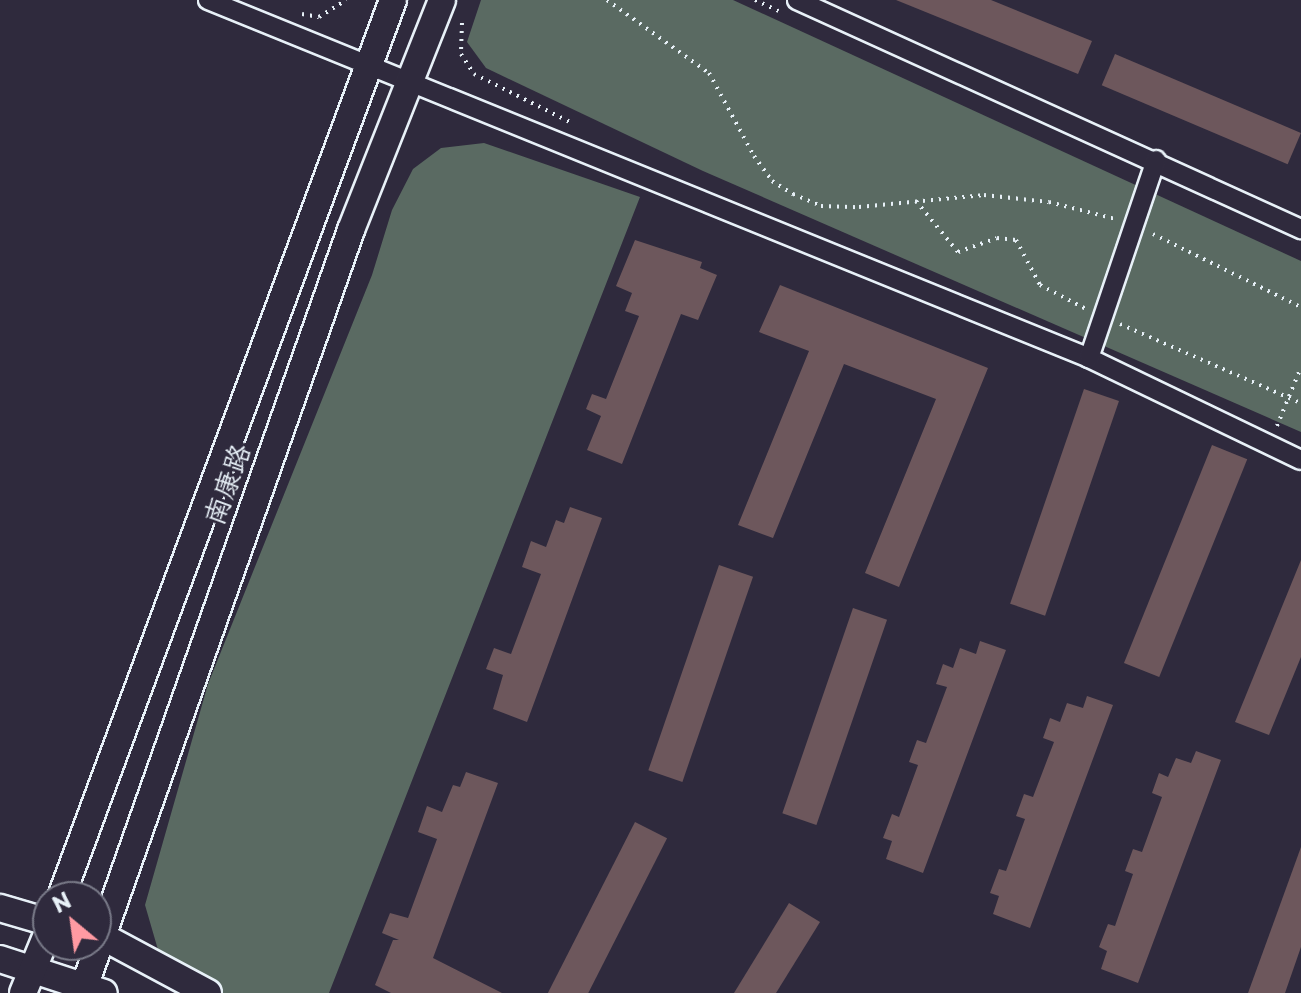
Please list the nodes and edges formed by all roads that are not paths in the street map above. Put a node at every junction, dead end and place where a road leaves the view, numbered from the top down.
1 (208, 0) edge
2 (393, 0) edge
3 (442, 0) edge
4 (797, 0) edge
5 (366, 64) junction
6 (410, 83) junction
7 (1156, 160) junction
8 (1301, 229) edge
9 (1089, 358) junction
10 (1301, 460) edge
11 (67, 881) edge
12 (112, 894) edge
13 (0, 908) edge
14 (32, 917) edge
15 (112, 941) edge
16 (0, 959) edge
17 (36, 961) edge
18 (95, 961) edge
19 (27, 982) edge
20 (91, 990) edge
21 (208, 993) edge

1 - 5 street
2 - 5 main road, 南康路
3 - 6 main road, 南康路
4 - 7 street
5 - 6 street
5 - 11 main road, 南康路
6 - 9 street
6 - 12 main road, 南康路
7 - 8 street
7 - 9 street
9 - 10 street
13 - 14 main road
15 - 21 main road
16 - 19 main road
17 - 19 main road
18 - 20 main road, 南康路
19 - 20 main road

